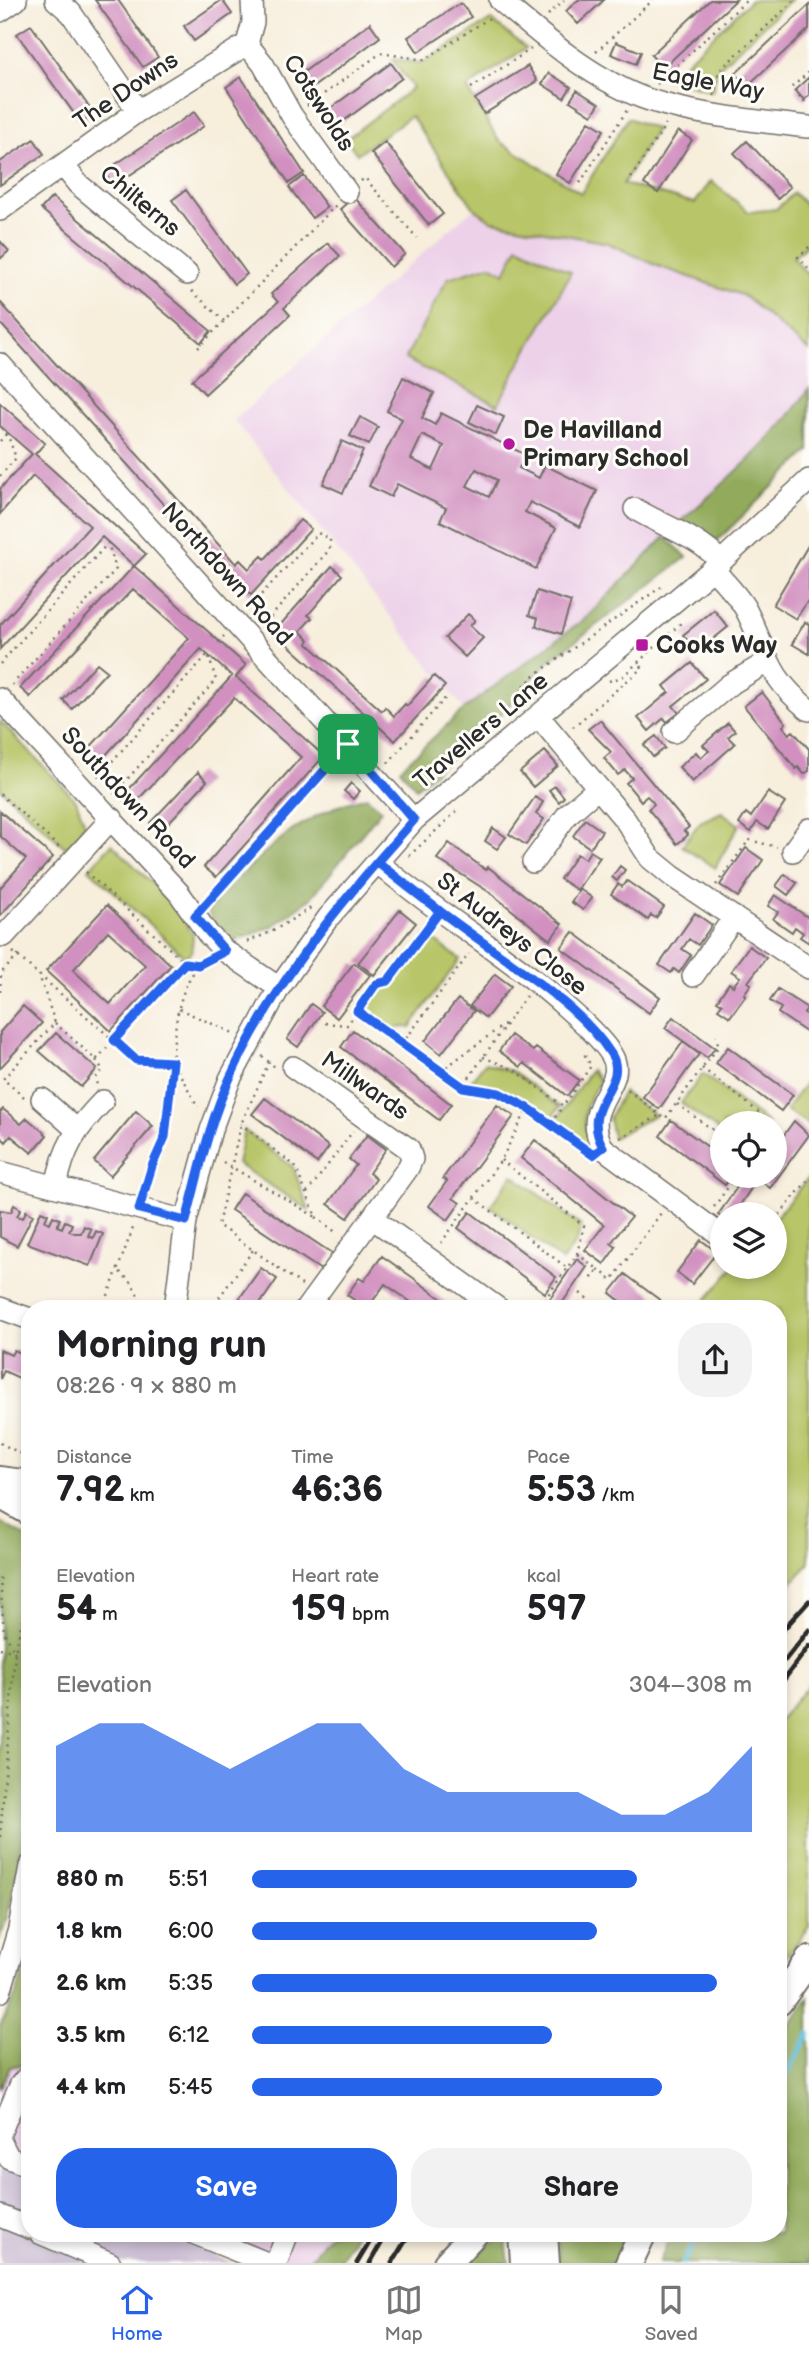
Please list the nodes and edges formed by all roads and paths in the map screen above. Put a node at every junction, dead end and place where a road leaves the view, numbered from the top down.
1 (16, 0) edge
2 (57, 0) edge
3 (252, 0) edge
4 (564, 0) edge
5 (653, 0) edge
6 (747, 0) edge
7 (795, 0) edge
8 (504, 3) edge
9 (0, 12) edge
10 (542, 33) junction
11 (247, 44) junction
12 (582, 65) junction
13 (809, 72) edge
14 (471, 88) dead end
15 (640, 96) junction
16 (809, 101) edge
17 (678, 107) junction
18 (138, 111) junction
19 (710, 112) junction
20 (292, 116) junction
21 (809, 127) edge
22 (63, 165) junction
23 (631, 178) dead end
24 (580, 184) dead end
25 (347, 192) junction
26 (0, 211) edge
27 (417, 238) dead end
28 (809, 247) edge
29 (809, 269) edge
30 (187, 274) joint
31 (225, 321) junction
32 (198, 348) dead end
33 (0, 364) edge
34 (0, 441) edge
35 (0, 476) edge
36 (809, 480) edge
37 (635, 509) dead end
38 (717, 566) junction
39 (660, 587) dead end
40 (682, 621) dead end
41 (235, 623) junction
42 (251, 640) junction
43 (579, 642) junction
44 (583, 648) dead end
45 (640, 661) junction
46 (766, 662) junction
47 (0, 664) edge
48 (608, 681) dead end
49 (4, 694) edge
50 (447, 696) dead end
51 (519, 699) dead end
52 (809, 710) edge
53 (539, 717) junction
54 (674, 732) dead end
55 (565, 733) dead end
56 (348, 744) junction
57 (376, 776) junction
58 (598, 788) junction
59 (86, 790) junction
60 (0, 794) edge
61 (107, 813) junction
62 (414, 820) junction
63 (809, 830) edge
64 (793, 851) joint
65 (73, 860) junction
66 (377, 862) junction
67 (533, 862) dead end
68 (707, 898) junction
69 (313, 905) dead end
70 (440, 911) junction
71 (195, 916) junction
72 (734, 917) junction
73 (480, 940) junction
74 (7, 943) joint
75 (225, 951) junction
76 (19, 955) junction
77 (185, 963) junction
78 (198, 965) junction
79 (809, 968) edge
80 (38, 972) junction
81 (693, 976) dead end
82 (536, 981) junction
83 (279, 988) junction
84 (0, 992) edge
85 (357, 1011) junction
86 (508, 1021) junction
87 (55, 1023) junction
88 (325, 1023) dead end
89 (717, 1036) dead end
90 (114, 1040) junction
91 (599, 1041) junction
92 (402, 1044) junction
93 (483, 1057) junction
94 (96, 1060) junction
95 (173, 1062) junction
96 (269, 1062) dead end
97 (293, 1067) dead end
98 (702, 1068) junction
99 (441, 1071) junction
100 (614, 1079) junction
101 (463, 1087) junction
102 (42, 1098) joint
103 (103, 1101) joint
104 (676, 1103) junction
105 (563, 1106) junction
106 (528, 1108) junction
107 (757, 1111) edge
108 (660, 1115) junction
109 (363, 1117) junction
110 (241, 1124) junction
111 (550, 1124) junction
112 (710, 1128) edge
113 (76, 1129) junction
114 (211, 1130) junction
115 (603, 1147) junction
116 (501, 1160) junction
117 (222, 1161) dead end
118 (233, 1166) junction
119 (0, 1172) edge
120 (809, 1180) edge
121 (56, 1186) junction
122 (727, 1188) edge
123 (307, 1194) junction
124 (474, 1198) junction
125 (671, 1199) junction
126 (787, 1206) edge
127 (139, 1209) junction
128 (316, 1217) junction
129 (372, 1219) junction
130 (186, 1221) junction
131 (703, 1222) junction
132 (710, 1227) edge
133 (353, 1246) junction
134 (253, 1250) junction
135 (577, 1254) junction
136 (429, 1259) junction
137 (567, 1268) junction
138 (598, 1269) junction
139 (118, 1271) junction
140 (591, 1279) dead end
141 (580, 1293) dead end
142 (107, 1300) edge
143 (140, 1300) edge
144 (176, 1300) edge
145 (217, 1300) edge
146 (310, 1300) edge
147 (313, 1300) edge
148 (486, 1300) edge
149 (544, 1300) edge
150 (589, 1300) edge
151 (0, 1308) edge
152 (21, 1316) edge
153 (0, 1443) edge
154 (21, 1454) edge
155 (0, 1480) edge
156 (21, 1483) edge
157 (0, 1495) edge
158 (21, 1507) edge
159 (0, 1578) edge
160 (21, 1619) edge
161 (0, 1648) edge
162 (15, 1652) junction
163 (21, 1652) edge
164 (0, 1837) edge
165 (21, 1920) edge
166 (809, 1959) edge
167 (787, 1991) edge
168 (0, 1992) edge
169 (21, 2084) edge
170 (0, 2133) edge
171 (0, 2141) edge
172 (21, 2163) edge
173 (0, 2216) edge
174 (21, 2224) edge
175 (61, 2242) edge
176 (215, 2242) edge
177 (284, 2242) edge
178 (467, 2242) edge
179 (523, 2242) edge
180 (545, 2242) edge
181 (639, 2242) edge
182 (110, 2263) edge
183 (267, 2263) edge
184 (276, 2263) edge
185 (447, 2263) edge
186 (524, 2263) edge
187 (546, 2263) edge
188 (629, 2263) edge

1 - 9 street
2 - 18 street
3 - 11 street
4 - 10 path
5 - 12 path
6 - 15 path
7 - 19 path
8 - 10 street, Eagle Way
8 - 20 path
10 - 12 street, Eagle Way
10 - 14 path
11 - 18 street, The Downs
11 - 20 street, Cotswolds
12 - 15 street, Eagle Way
13 - 16 path
15 - 17 street, Eagle Way
15 - 24 path
17 - 19 street, Eagle Way
17 - 23 path
18 - 22 street, The Downs
19 - 21 street, Eagle Way
20 - 25 street, Cotswolds
22 - 26 street, The Downs
22 - 30 street, Chilterns
25 - 27 path
25 - 31 path
28 - 29 path
30 - 31 path
31 - 32 path
33 - 41 street, Northdown Road
34 - 35 path
36 - 38 street, Travellers Lane
37 - 38 street
38 - 46 street
38 - 53 street, Travellers Lane
39 - 43 path
40 - 45 path
41 - 42 street, Northdown Road
41 - 42 path
42 - 56 street, Northdown Road
43 - 44 path
43 - 51 path
45 - 48 path
45 - 55 path
46 - 52 street
46 - 54 street
47 - 49 path
49 - 59 street, Southdown Road
50 - 57 path
53 - 58 street
53 - 62 street, Travellers Lane
56 - 57 street, Northdown Road
56 - 71 path
57 - 62 street, Northdown Road
58 - 67 street
58 - 68 street
59 - 61 street, Southdown Road
59 - 61 path
60 - 65 path
61 - 65 street
61 - 71 street, Southdown Road
62 - 66 street, Travellers Lane
63 - 64 street
64 - 68 path
65 - 74 street
65 - 77 path
66 - 70 street, St Audreys Close
66 - 83 street, Travellers Lane
68 - 72 street
69 - 75 path
70 - 73 street, St Audreys Close
70 - 85 path
71 - 75 street, Southdown Road
72 - 79 street
72 - 81 street
73 - 82 street, St Audreys Close
73 - 92 path
74 - 76 path
75 - 78 path
75 - 83 street, Southdown Road
76 - 80 path
76 - 84 path
77 - 78 path
77 - 90 path
78 - 95 path
80 - 87 path
80 - 90 path
82 - 86 path
82 - 91 street, St Audreys Close
83 - 114 street, Travellers Lane
85 - 88 path
85 - 92 path
86 - 93 path
86 - 99 path
87 - 94 path
87 - 102 path
89 - 98 path
90 - 94 path
90 - 95 path
91 - 100 street, St Audreys Close
91 - 105 path
92 - 99 path
93 - 101 path
93 - 105 path
94 - 103 path
95 - 114 path
95 - 127 path
96 - 110 path
97 - 109 street, Millwards
98 - 104 path
98 - 107 path
99 - 101 path
100 - 108 path
100 - 115 street
101 - 106 path
102 - 113 street
103 - 113 street
104 - 108 path
104 - 112 path
105 - 111 path
106 - 111 path
106 - 116 path
108 - 115 path
109 - 123 path
109 - 129 street, Millwards
110 - 118 path
110 - 123 path
111 - 115 path
113 - 121 street
114 - 130 street, Travellers Lane
115 - 125 street
116 - 124 path
116 - 135 path
117 - 118 path
118 - 128 path
118 - 134 path
119 - 121 street
120 - 126 path
121 - 127 street
122 - 131 path
123 - 128 path
124 - 136 path
124 - 137 path
125 - 131 street
125 - 138 path
127 - 130 street
127 - 139 path
128 - 133 path
129 - 133 street, Millwards
129 - 136 street
130 - 144 street, Travellers Lane
131 - 132 street
133 - 147 street, Millwards
134 - 145 path
134 - 146 path
135 - 137 path
135 - 138 path
136 - 148 street
137 - 149 path
138 - 140 path
139 - 142 path
139 - 143 path
141 - 150 path
151 - 152 street
153 - 154 path
155 - 156 main road
157 - 158 main road
159 - 162 path
160 - 162 path
161 - 162 path
162 - 163 path
162 - 164 path
165 - 168 street
166 - 167 main road
169 - 170 street
171 - 172 street
173 - 174 street
175 - 182 street
176 - 183 street
177 - 184 street
178 - 185 main road
179 - 186 main road
180 - 187 main road
181 - 188 main road

